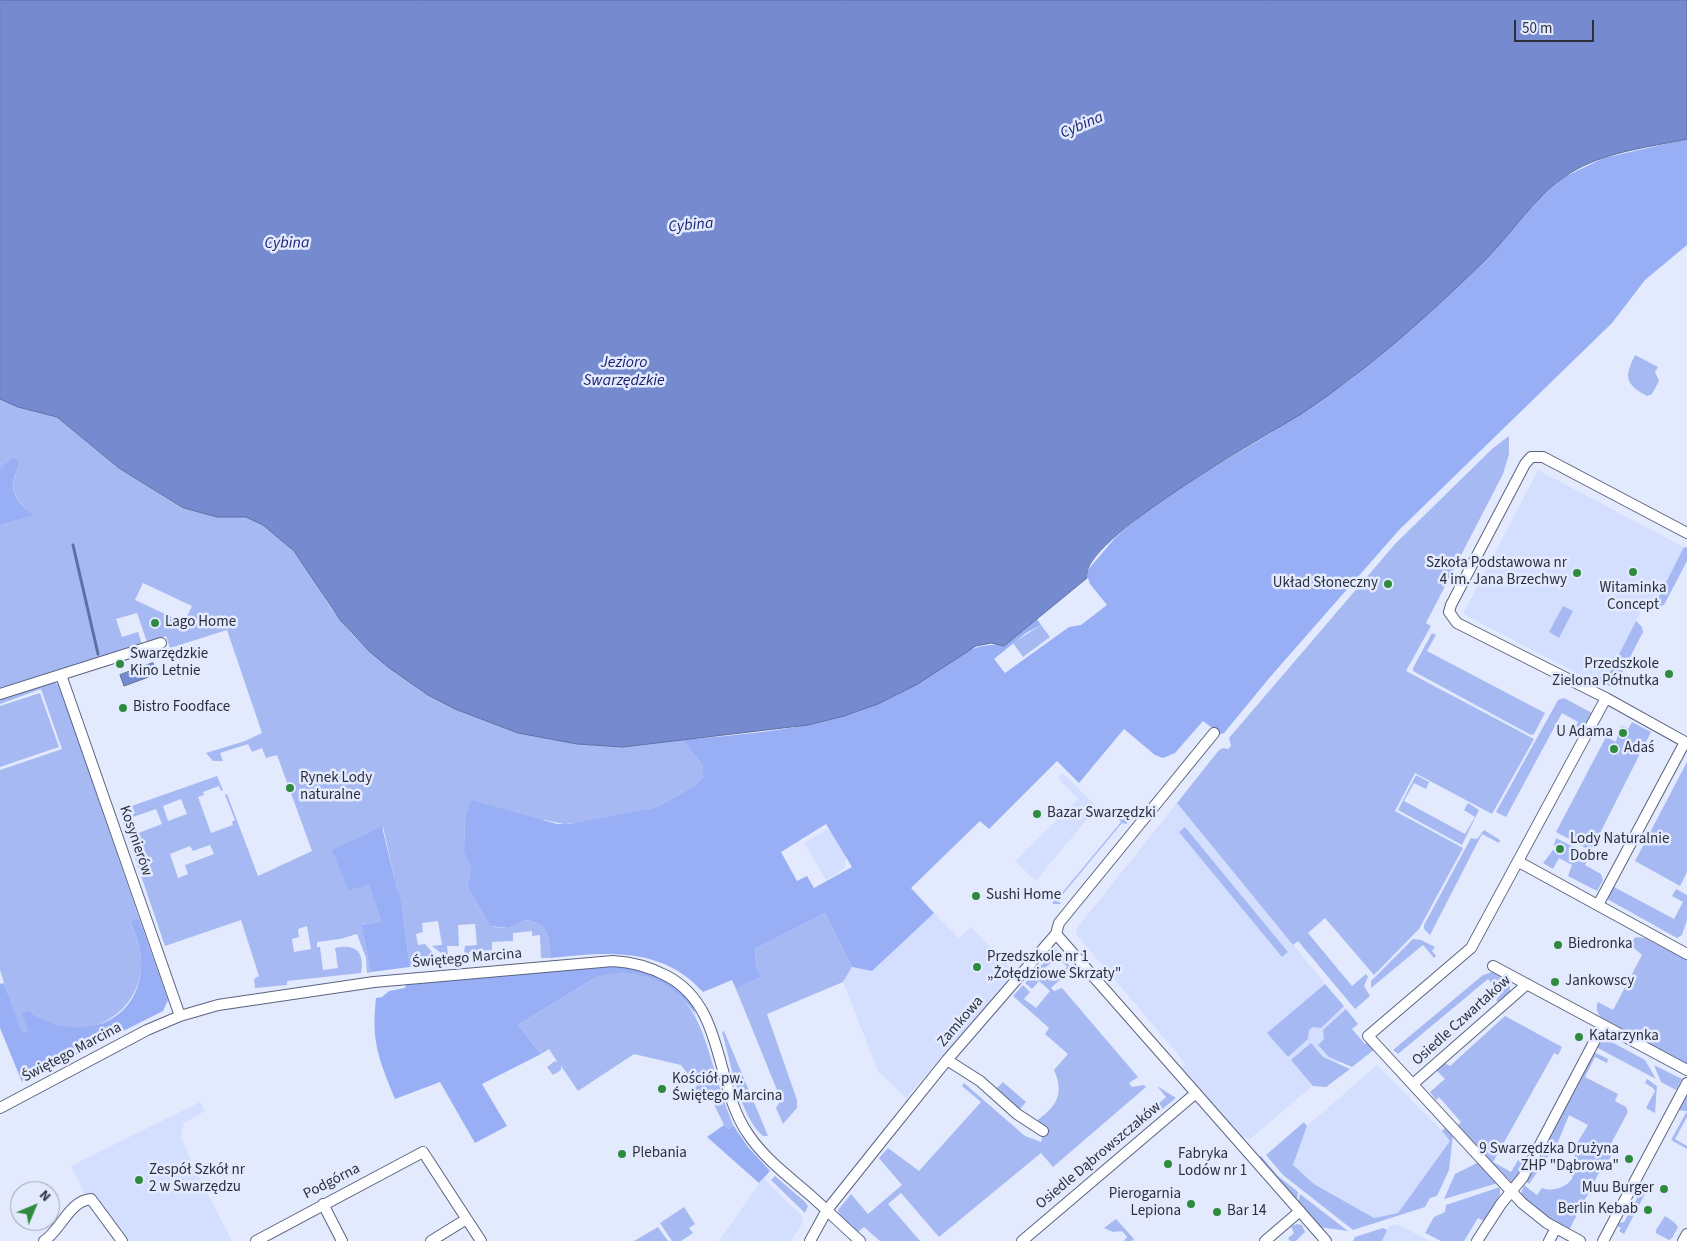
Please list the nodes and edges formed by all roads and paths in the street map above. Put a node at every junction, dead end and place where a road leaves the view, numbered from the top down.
1 (1687, 533) edge
2 (161, 643) dead end
3 (61, 675) junction
4 (0, 694) edge
5 (1606, 698) junction
6 (1214, 733) dead end
7 (1686, 742) edge
8 (1519, 862) junction
9 (1598, 905) junction
10 (1056, 934) junction
11 (1686, 950) edge
12 (1493, 966) dead end
13 (1526, 984) junction
14 (180, 1016) junction
15 (1603, 1025) junction
16 (948, 1060) junction
17 (1687, 1070) edge
18 (1687, 1083) edge
19 (1413, 1084) junction
20 (1196, 1093) junction
21 (0, 1108) edge
22 (1043, 1132) dead end
23 (1511, 1192) junction
24 (323, 1204) junction
25 (827, 1210) junction
26 (1300, 1211) junction
27 (465, 1220) junction
28 (1556, 1228) junction
29 (1687, 1234) edge
30 (1576, 1240) edge
31 (44, 1241) edge
32 (122, 1241) edge
33 (256, 1241) edge
34 (342, 1241) edge
35 (431, 1241) edge
36 (481, 1241) edge
37 (810, 1241) edge
38 (860, 1241) edge
39 (1022, 1241) edge
40 (1266, 1241) edge
41 (1326, 1241) edge
42 (1477, 1241) edge
43 (1548, 1241) edge
44 (1603, 1241) edge
45 (1683, 1241) edge

1 - 5 street
2 - 3 street
3 - 4 street
3 - 14 street, Kosynierów
5 - 7 street
5 - 8 street
6 - 10 street, Zamkowa
7 - 9 street
8 - 9 street
8 - 19 street
9 - 11 street
10 - 16 street, Zamkowa
10 - 20 street
12 - 13 street, Osiedle Czwartaków
13 - 15 street, Osiedle Czwartaków
13 - 19 street, Osiedle Czwartaków
14 - 21 street, Świętego Marcina
14 - 25 street, Świętego Marcina
15 - 17 street, Osiedle Czwartaków
15 - 23 street
16 - 22 street
16 - 25 street, Zamkowa
18 - 44 street
19 - 23 street, Osiedle Czwartaków
20 - 26 street
20 - 39 street, Osiedle Dąbrowszczaków
23 - 28 street, Osiedle Czwartaków
23 - 42 street
24 - 27 street, Podgórna
24 - 33 street, Podgórna
24 - 34 street
25 - 37 street, Zamkowa
25 - 38 street, Świętego Marcina
26 - 40 street
26 - 41 street
27 - 35 street
27 - 36 street
28 - 30 street, Osiedle Czwartaków
28 - 43 street
29 - 45 street
31 - 32 street

